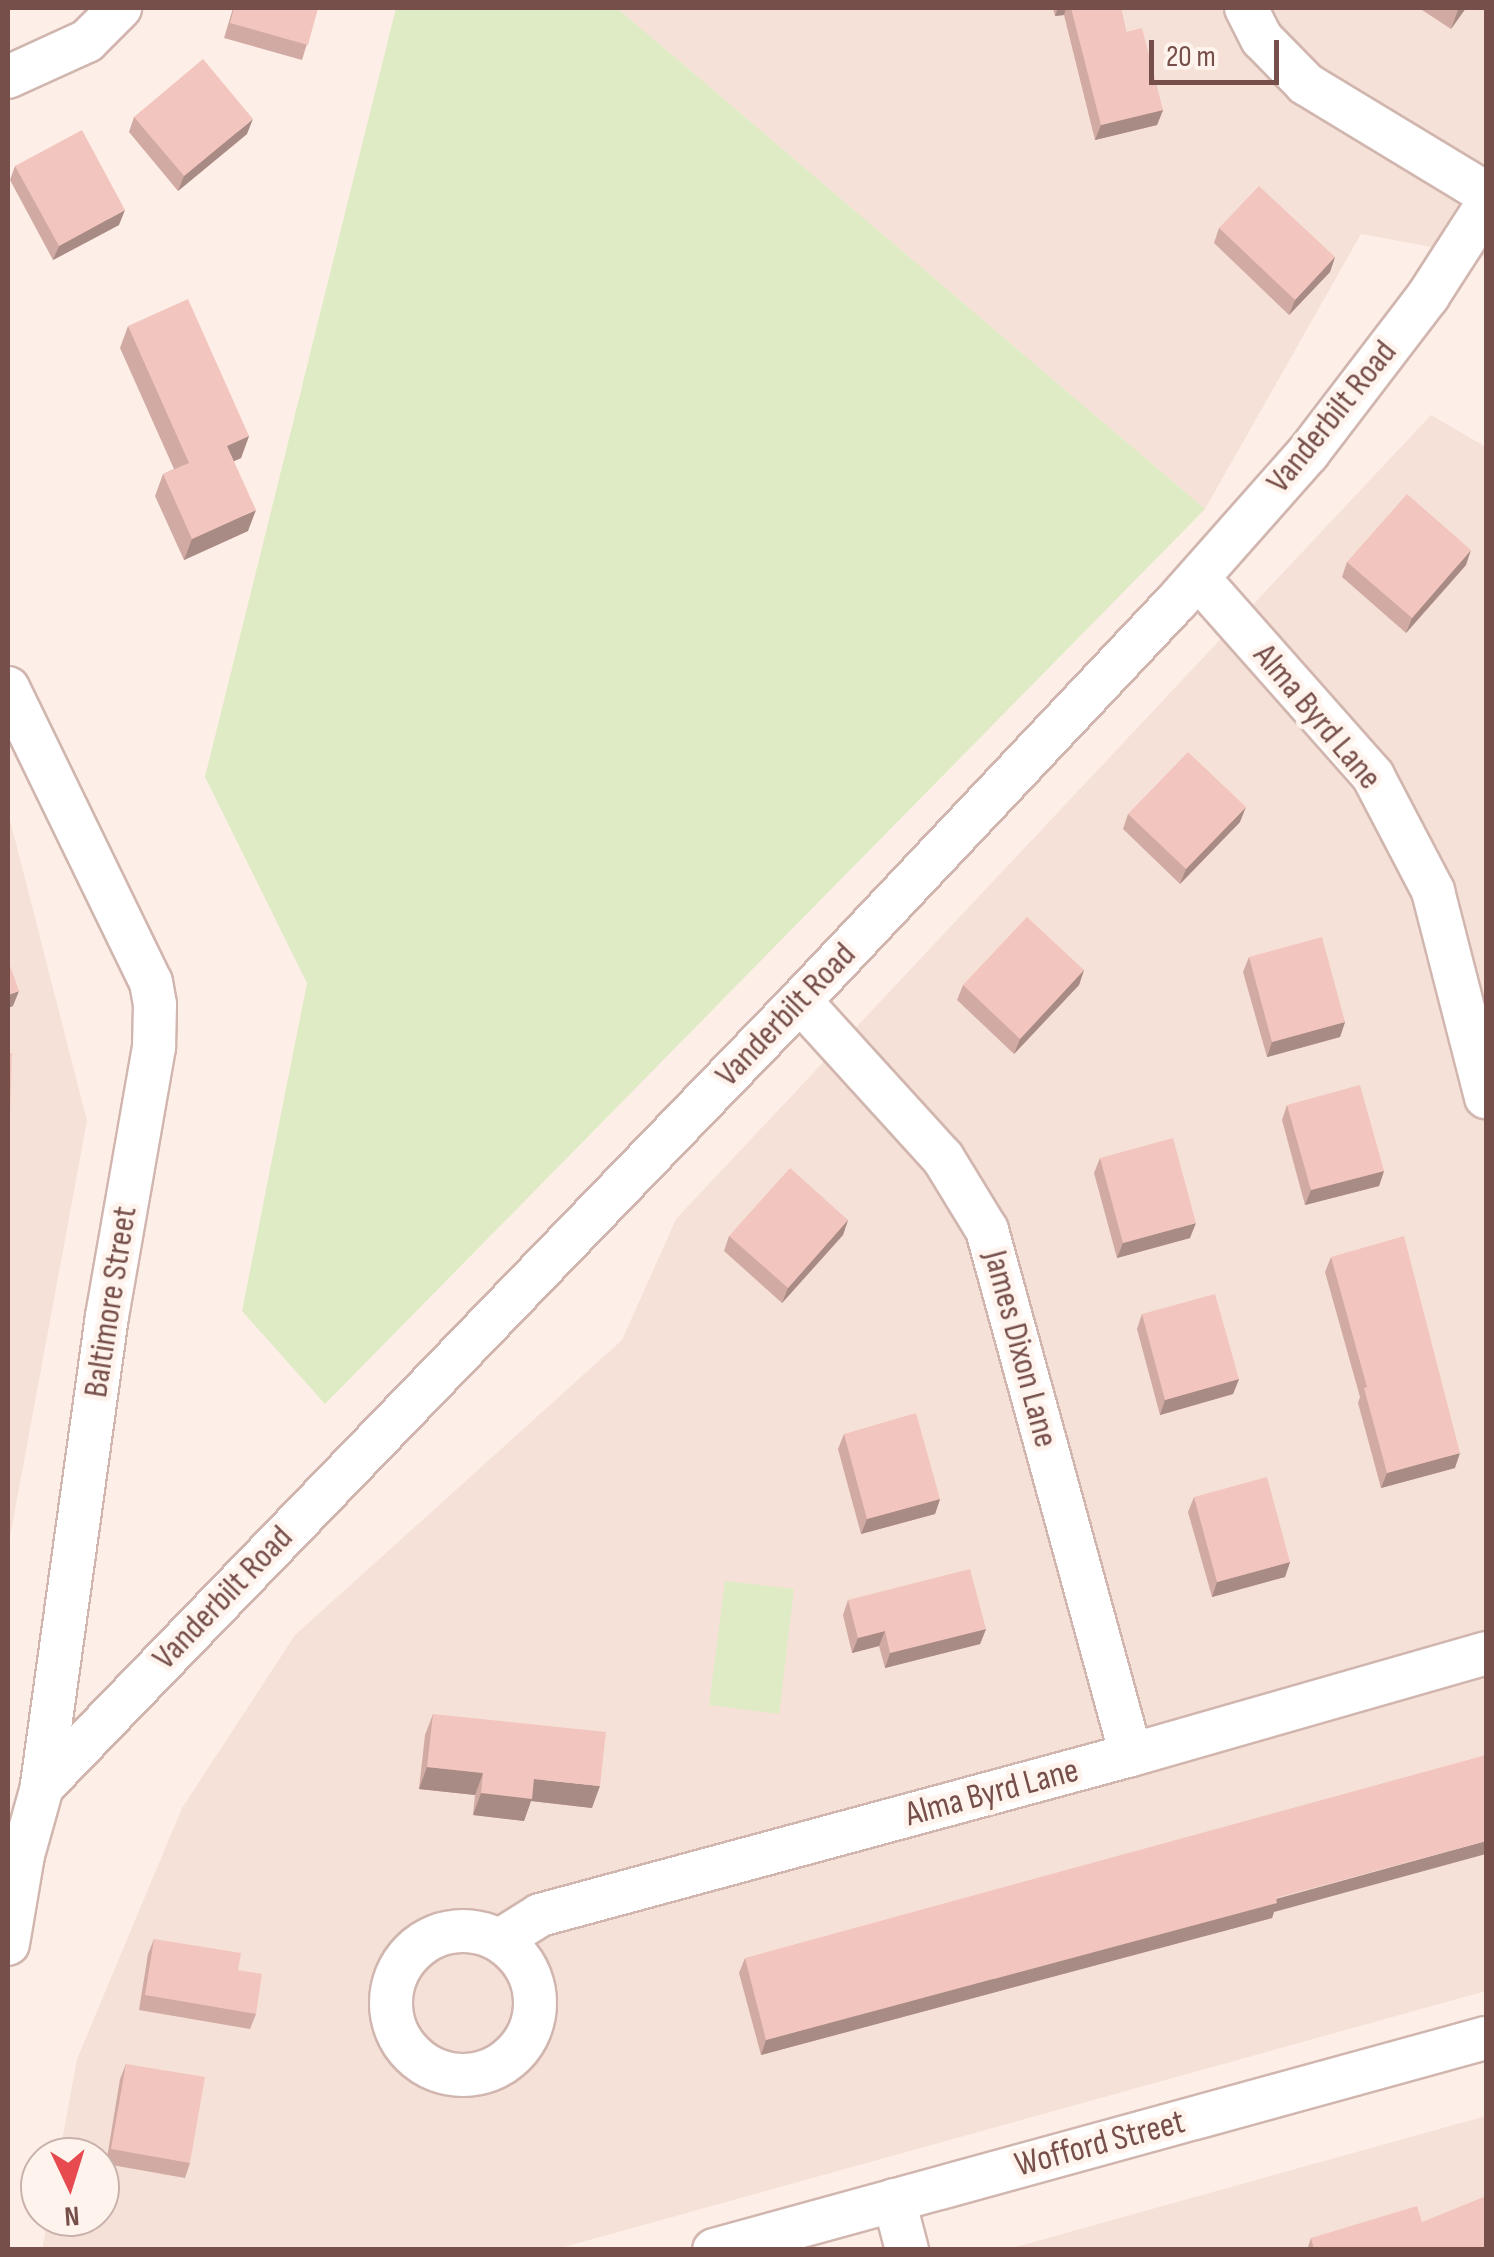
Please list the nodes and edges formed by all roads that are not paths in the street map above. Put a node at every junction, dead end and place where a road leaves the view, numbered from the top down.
1 (120, 8) edge
2 (1246, 8) edge
3 (8, 77) edge
4 (1486, 193) edge
5 (1486, 206) edge
6 (1198, 578) junction
7 (8, 688) edge
8 (800, 1000) junction
9 (1486, 1098) edge
10 (1486, 1653) edge
11 (1131, 1755) junction
12 (42, 1788) junction
13 (500, 1940) dead end
14 (8, 1944) edge
15 (1486, 2038) edge
16 (894, 2200) junction
17 (714, 2250) edge
18 (907, 2250) edge

1 - 3 street
2 - 4 street
5 - 6 street, Vanderbilt Road
6 - 8 street, Vanderbilt Road
6 - 9 street, Alma Byrd Lane
7 - 12 street, Baltimore Street
8 - 11 street, James Dixon Lane
8 - 12 street, Vanderbilt Road
10 - 11 street, Alma Byrd Lane
11 - 13 street, Alma Byrd Lane
12 - 14 street, Baltimore Street
15 - 16 street, Wofford Street
16 - 17 street, Wofford Street
16 - 18 street

